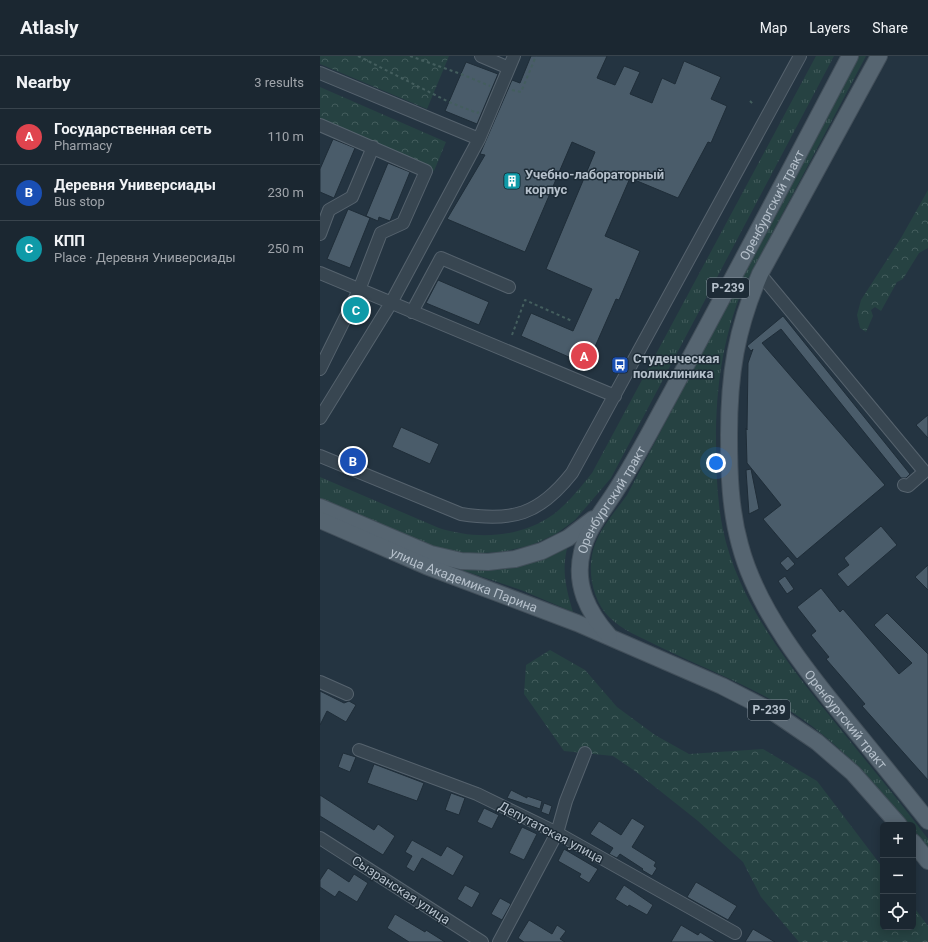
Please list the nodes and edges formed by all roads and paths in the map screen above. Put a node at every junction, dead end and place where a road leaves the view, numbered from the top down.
1 (358, 56) edge
2 (410, 56) edge
3 (481, 56) edge
4 (514, 56) edge
5 (536, 56) edge
6 (800, 56) edge
7 (850, 56) edge
8 (878, 56) edge
9 (509, 68) junction
10 (320, 73) edge
11 (487, 84) dead end
12 (510, 95) dead end
13 (750, 101) dead end
14 (754, 105) dead end
15 (476, 112) dead end
16 (320, 125) edge
17 (479, 139) junction
18 (373, 147) junction
19 (320, 234) edge
20 (320, 274) edge
21 (760, 274) junction
22 (509, 287) dead end
23 (359, 290) junction
24 (391, 303) junction
25 (412, 312) junction
26 (572, 321) dead end
27 (512, 335) dead end
28 (320, 369) edge
29 (615, 396) junction
30 (320, 418) edge
31 (320, 456) edge
32 (904, 485) dead end
33 (320, 507) edge
34 (598, 516) junction
35 (320, 520) edge
36 (610, 637) junction
37 (320, 682) edge
38 (347, 694) dead end
39 (359, 750) dead end
40 (586, 753) dead end
41 (928, 821) edge
42 (896, 822) edge
43 (557, 834) junction
44 (320, 838) edge
45 (916, 846) edge
46 (928, 861) edge
47 (735, 933) dead end
48 (482, 942) edge
49 (499, 942) edge

1 - 15 path
2 - 11 path
3 - 9 street
4 - 9 street
5 - 12 path
6 - 29 street
7 - 34 main road, Оренбургский тракт / Р-239
8 - 21 main road, Оренбургский тракт / Р-239
9 - 17 street
10 - 17 street
13 - 14 path
16 - 18 street
17 - 24 street
18 - 19 street
18 - 23 street
20 - 23 street
21 - 32 street
21 - 41 main road, Оренбургский тракт / Р-239
22 - 25 street
23 - 24 street
23 - 28 street
24 - 25 street
24 - 30 street
25 - 29 street
26 - 27 path
29 - 31 street
33 - 34 main road, улица Академика Парина
34 - 36 main road, Оренбургский тракт / Р-239
35 - 36 main road, улица Академика Парина
36 - 42 main road, Оренбургский тракт / Р-239
37 - 38 street
39 - 43 street, Депутатская улица
40 - 43 street
43 - 47 street, Депутатская улица
43 - 49 street
44 - 48 street, Сызранская улица
45 - 46 main road

